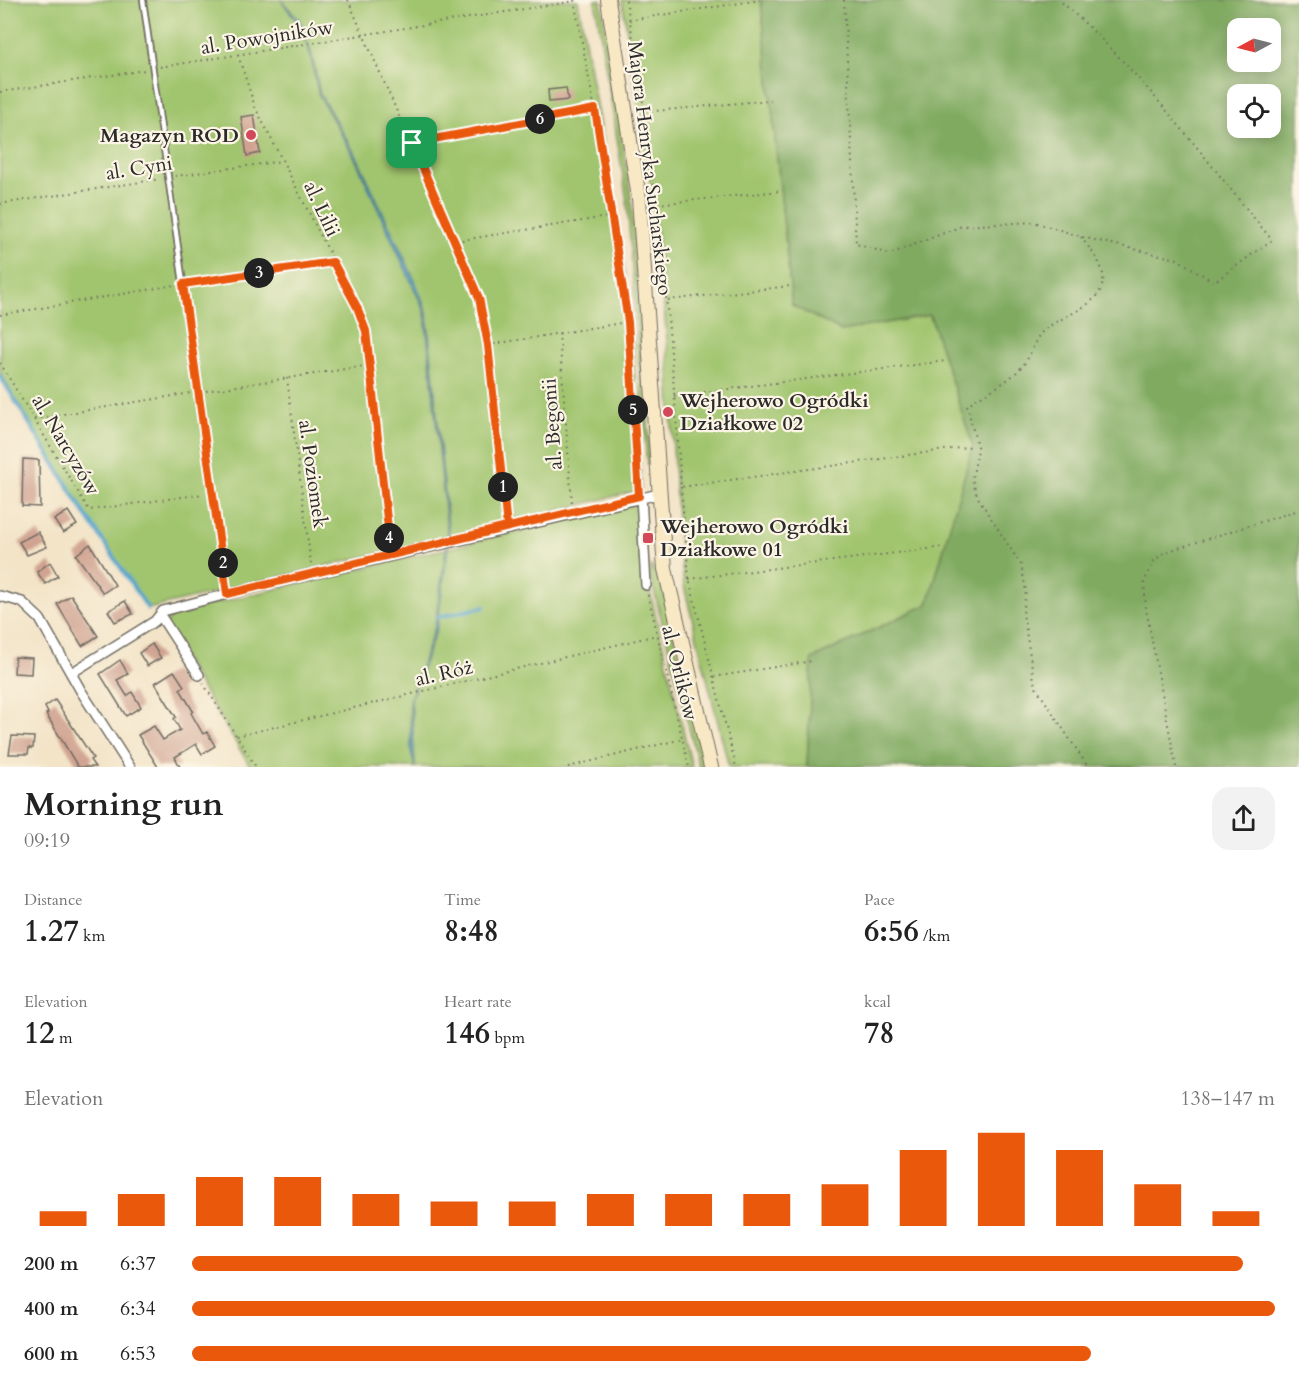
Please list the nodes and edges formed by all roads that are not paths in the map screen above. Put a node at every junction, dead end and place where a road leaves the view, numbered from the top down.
1 (143, 0) edge
2 (608, 0) edge
3 (659, 494) junction
4 (640, 496) junction
5 (646, 585) road end
6 (227, 594) junction
7 (0, 597) edge
8 (157, 618) junction
9 (73, 672) junction
10 (199, 675) road end
11 (130, 767) edge
12 (711, 767) edge

1 - 6 lane
2 - 3 street, Majora Henryka Sucharskiego
3 - 4 street
3 - 12 street, Majora Henryka Sucharskiego
4 - 5 street
4 - 6 street
6 - 8 street
7 - 9 street
8 - 9 street
8 - 10 street
9 - 11 street

